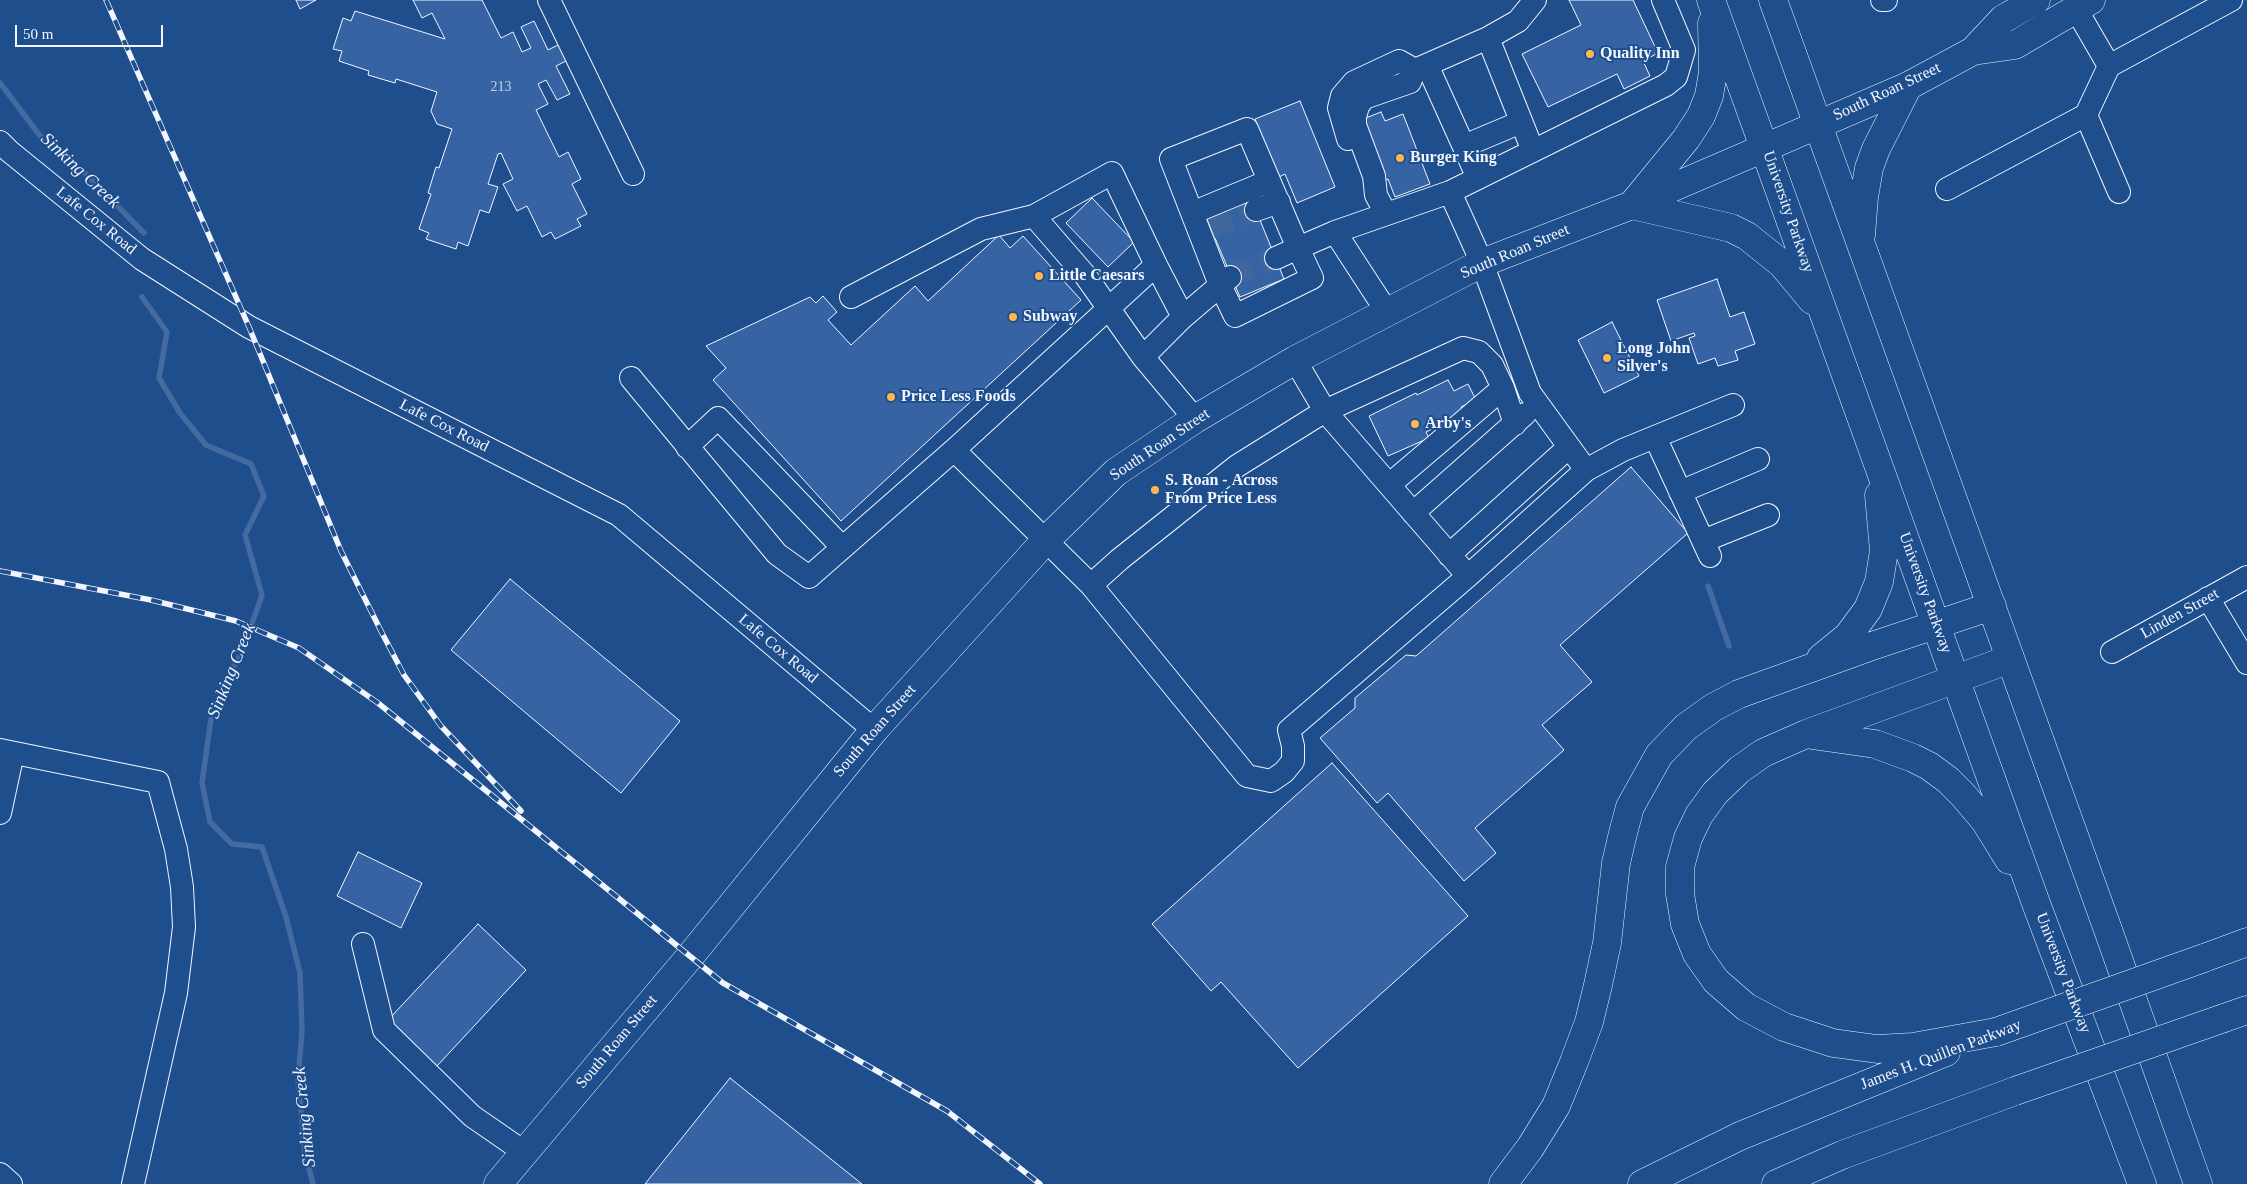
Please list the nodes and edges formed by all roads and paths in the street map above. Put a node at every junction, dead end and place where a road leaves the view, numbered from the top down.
1 (549, 0) edge
2 (1535, 0) edge
3 (1663, 0) edge
4 (1711, 0) edge
5 (1773, 0) edge
6 (1882, 0) edge
7 (1886, 0) edge
8 (2036, 0) edge
9 (2232, 0) edge
10 (2084, 4) edge
11 (1488, 38) junction
12 (1972, 51) junction
13 (2109, 66) junction
14 (1421, 68) junction
15 (1908, 86) junction
16 (2086, 115) junction
17 (1521, 122) junction
18 (1818, 124) junction
19 (0, 142) edge
20 (1464, 146) junction
21 (1766, 148) junction
22 (1533, 151) junction
23 (633, 174) dead end
24 (1478, 178) junction
25 (1269, 181) junction
26 (1946, 189) dead end
27 (1450, 192) junction
28 (2119, 192) dead end
29 (1279, 202) junction
30 (1381, 205) junction
31 (1632, 205) junction
32 (1256, 210) tunnel mouth
33 (1192, 213) junction
34 (1034, 216) junction
35 (1335, 232) junction
36 (1860, 246) junction
37 (1298, 248) junction
38 (1276, 258) tunnel mouth
39 (1482, 263) junction
40 (1156, 265) junction
41 (1226, 281) junction
42 (851, 297) dead end
43 (1108, 310) junction
44 (1387, 312) junction
45 (1823, 312) junction
46 (1183, 317) junction
47 (1143, 357) junction
48 (1295, 360) junction
49 (631, 378) dead end
50 (1503, 388) junction
51 (1536, 402) junction
52 (1733, 405) dead end
53 (1325, 411) junction
54 (1195, 419) junction
55 (1514, 424) junction
56 (1655, 437) junction
57 (687, 447) junction
58 (1569, 447) junction
59 (954, 450) junction
60 (1758, 459) dead end
61 (1876, 459) junction
62 (1586, 470) junction
63 (1389, 485) junction
64 (1680, 492) junction
65 (1413, 513) junction
66 (1768, 515) dead end
67 (1044, 542) junction
68 (842, 547) junction
69 (1449, 555) junction
70 (1468, 576) junction
71 (2247, 577) edge
72 (1091, 585) junction
73 (2208, 598) junction
74 (1992, 606) junction
75 (1936, 625) junction
76 (2112, 652) dead end
77 (2010, 659) junction
78 (2247, 663) edge
79 (1806, 670) junction
80 (1956, 679) junction
81 (874, 730) junction
82 (1806, 734) junction
83 (7, 751) edge
84 (0, 813) edge
85 (2037, 906) junction
86 (2247, 942) edge
87 (363, 944) dead end
88 (2236, 1014) edge
89 (1996, 1032) junction
90 (524, 1152) junction
91 (0, 1174) edge
92 (11, 1184) edge
93 (133, 1184) edge
94 (498, 1184) edge
95 (1503, 1184) edge
96 (1642, 1184) edge
97 (1776, 1184) edge
98 (2142, 1184) edge
99 (2198, 1184) edge

1 - 23 street
2 - 11 street
3 - 22 street
4 - 21 main road, University Parkway
4 - 31 main road
5 - 18 main road
6 - 7 street
8 - 12 main road, South Roan Street
9 - 13 street
10 - 12 main road, South Roan Street
10 - 13 street
11 - 14 street
11 - 17 street
12 - 15 main road, South Roan Street
13 - 16 street
14 - 20 street
14 - 30 street
15 - 18 main road, South Roan Street
15 - 36 main road
16 - 26 street
16 - 28 street
17 - 20 street
17 - 22 street
18 - 21 main road, South Roan Street
18 - 36 main road
19 - 81 street, Lafe Cox Road
20 - 24 street
21 - 31 main road, South Roan Street
21 - 45 main road, University Parkway
22 - 24 street
24 - 27 street
25 - 29 street
25 - 33 street
25 - 33 street
27 - 30 street
27 - 39 street
29 - 32 street
29 - 37 street
30 - 35 street
31 - 39 main road, South Roan Street
31 - 45 main road
33 - 41 street
34 - 40 street
34 - 42 street
34 - 43 street
35 - 37 street
35 - 44 street
36 - 74 main road
37 - 38 street
37 - 41 street
39 - 44 main road, South Roan Street
39 - 51 street
40 - 43 street
40 - 46 street
41 - 46 street
43 - 47 street
43 - 59 street
44 - 48 main road, South Roan Street
45 - 61 main road, University Parkway
46 - 47 street
47 - 54 street
48 - 53 street
48 - 54 main road, South Roan Street
49 - 57 street
50 - 53 street
50 - 55 street
50 - 63 street
51 - 55 street
51 - 58 street
52 - 56 street
53 - 63 street
53 - 72 street
54 - 67 main road, South Roan Street
55 - 65 street
56 - 62 street
56 - 64 street
57 - 68 street
57 - 68 street
58 - 62 street
58 - 69 street
59 - 67 street
59 - 68 street
60 - 64 street
61 - 75 main road, University Parkway
61 - 79 main road
62 - 70 street
63 - 65 street
64 - 66 street
65 - 69 street
67 - 72 street
67 - 81 main road, South Roan Street
69 - 70 street
70 - 72 street
71 - 73 street, Linden Street
73 - 76 street, Linden Street
73 - 78 street
74 - 75 main road
74 - 77 main road
75 - 79 main road
75 - 80 main road, University Parkway
77 - 80 main road
77 - 99 main road
79 - 95 main road
80 - 82 main road
80 - 85 main road, University Parkway
81 - 90 main road, South Roan Street
82 - 85 main road
82 - 89 main road
83 - 84 street
83 - 93 street
85 - 98 main road, University Parkway
86 - 89 main road, James H. Quillen Parkway, bridge
87 - 90 street
88 - 97 main road, bridge
89 - 96 main road, James H. Quillen Parkway
90 - 94 main road, South Roan Street
91 - 92 street

